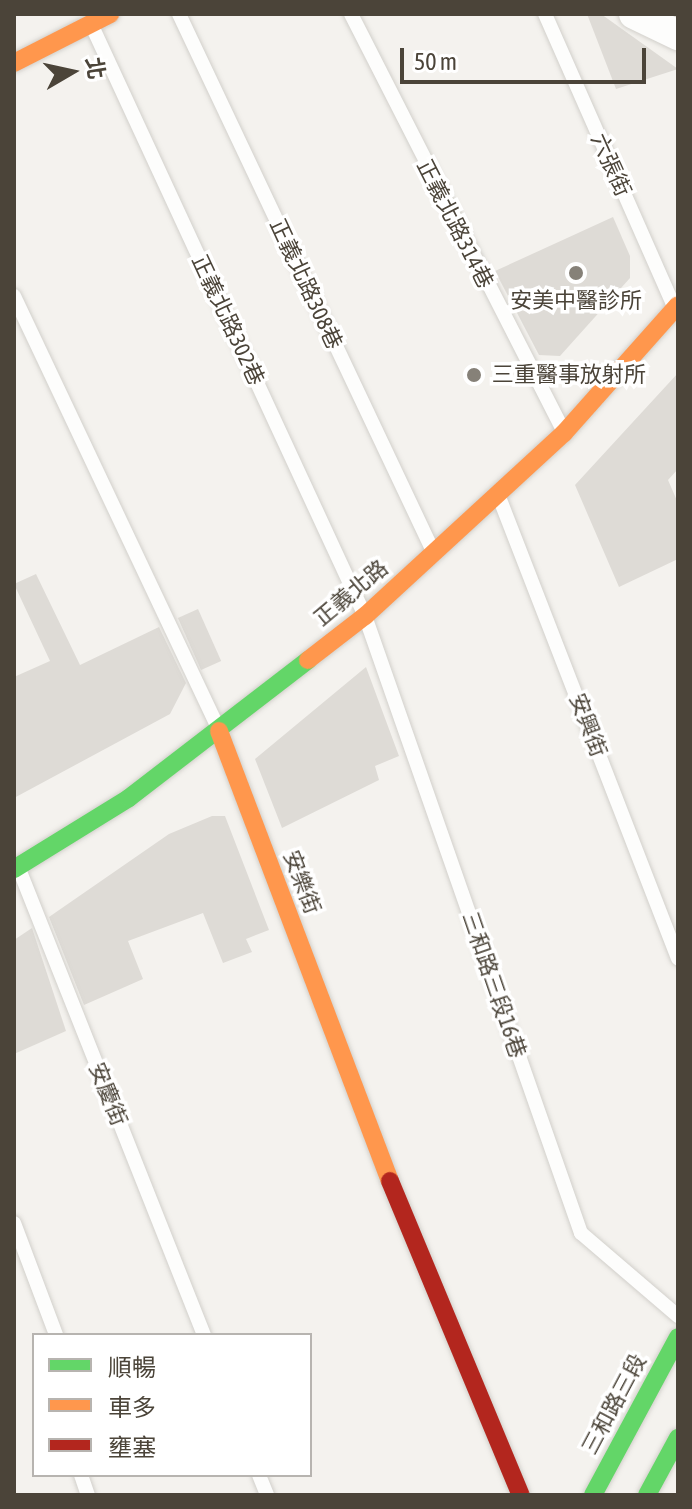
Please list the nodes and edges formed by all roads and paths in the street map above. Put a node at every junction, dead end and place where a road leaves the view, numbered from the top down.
1 (110, 14) edge
2 (179, 14) edge
3 (351, 14) edge
4 (545, 14) edge
5 (634, 14) edge
6 (91, 24) junction
7 (678, 35) edge
8 (18, 52) edge
9 (14, 296) edge
10 (677, 309) edge
11 (564, 433) junction
12 (497, 493) junction
13 (434, 553) junction
14 (365, 616) junction
15 (219, 731) junction
16 (15, 863) edge
17 (678, 958) edge
18 (14, 1223) edge
19 (678, 1316) edge
20 (55, 1333) edge
21 (203, 1333) edge
22 (678, 1337) edge
23 (678, 1438) edge
24 (521, 1495) edge
25 (593, 1495) edge
26 (647, 1495) edge

1 - 6 street
2 - 13 lane, 正義北路308巷
3 - 11 lane, 正義北路314巷
4 - 10 lane, 六張街
5 - 7 street
6 - 8 street
6 - 14 lane, 正義北路302巷
9 - 15 lane, 安樂街
10 - 11 street, 正義北路
11 - 12 street, 正義北路
12 - 13 street, 正義北路
12 - 17 lane, 安興街
13 - 14 street, 正義北路
14 - 15 street, 正義北路
14 - 19 lane, 三和路三段16巷
15 - 16 street, 正義北路
15 - 24 street, 安樂街
16 - 21 lane, 安慶街
18 - 20 lane
22 - 25 street, 三和路三段
23 - 26 street

